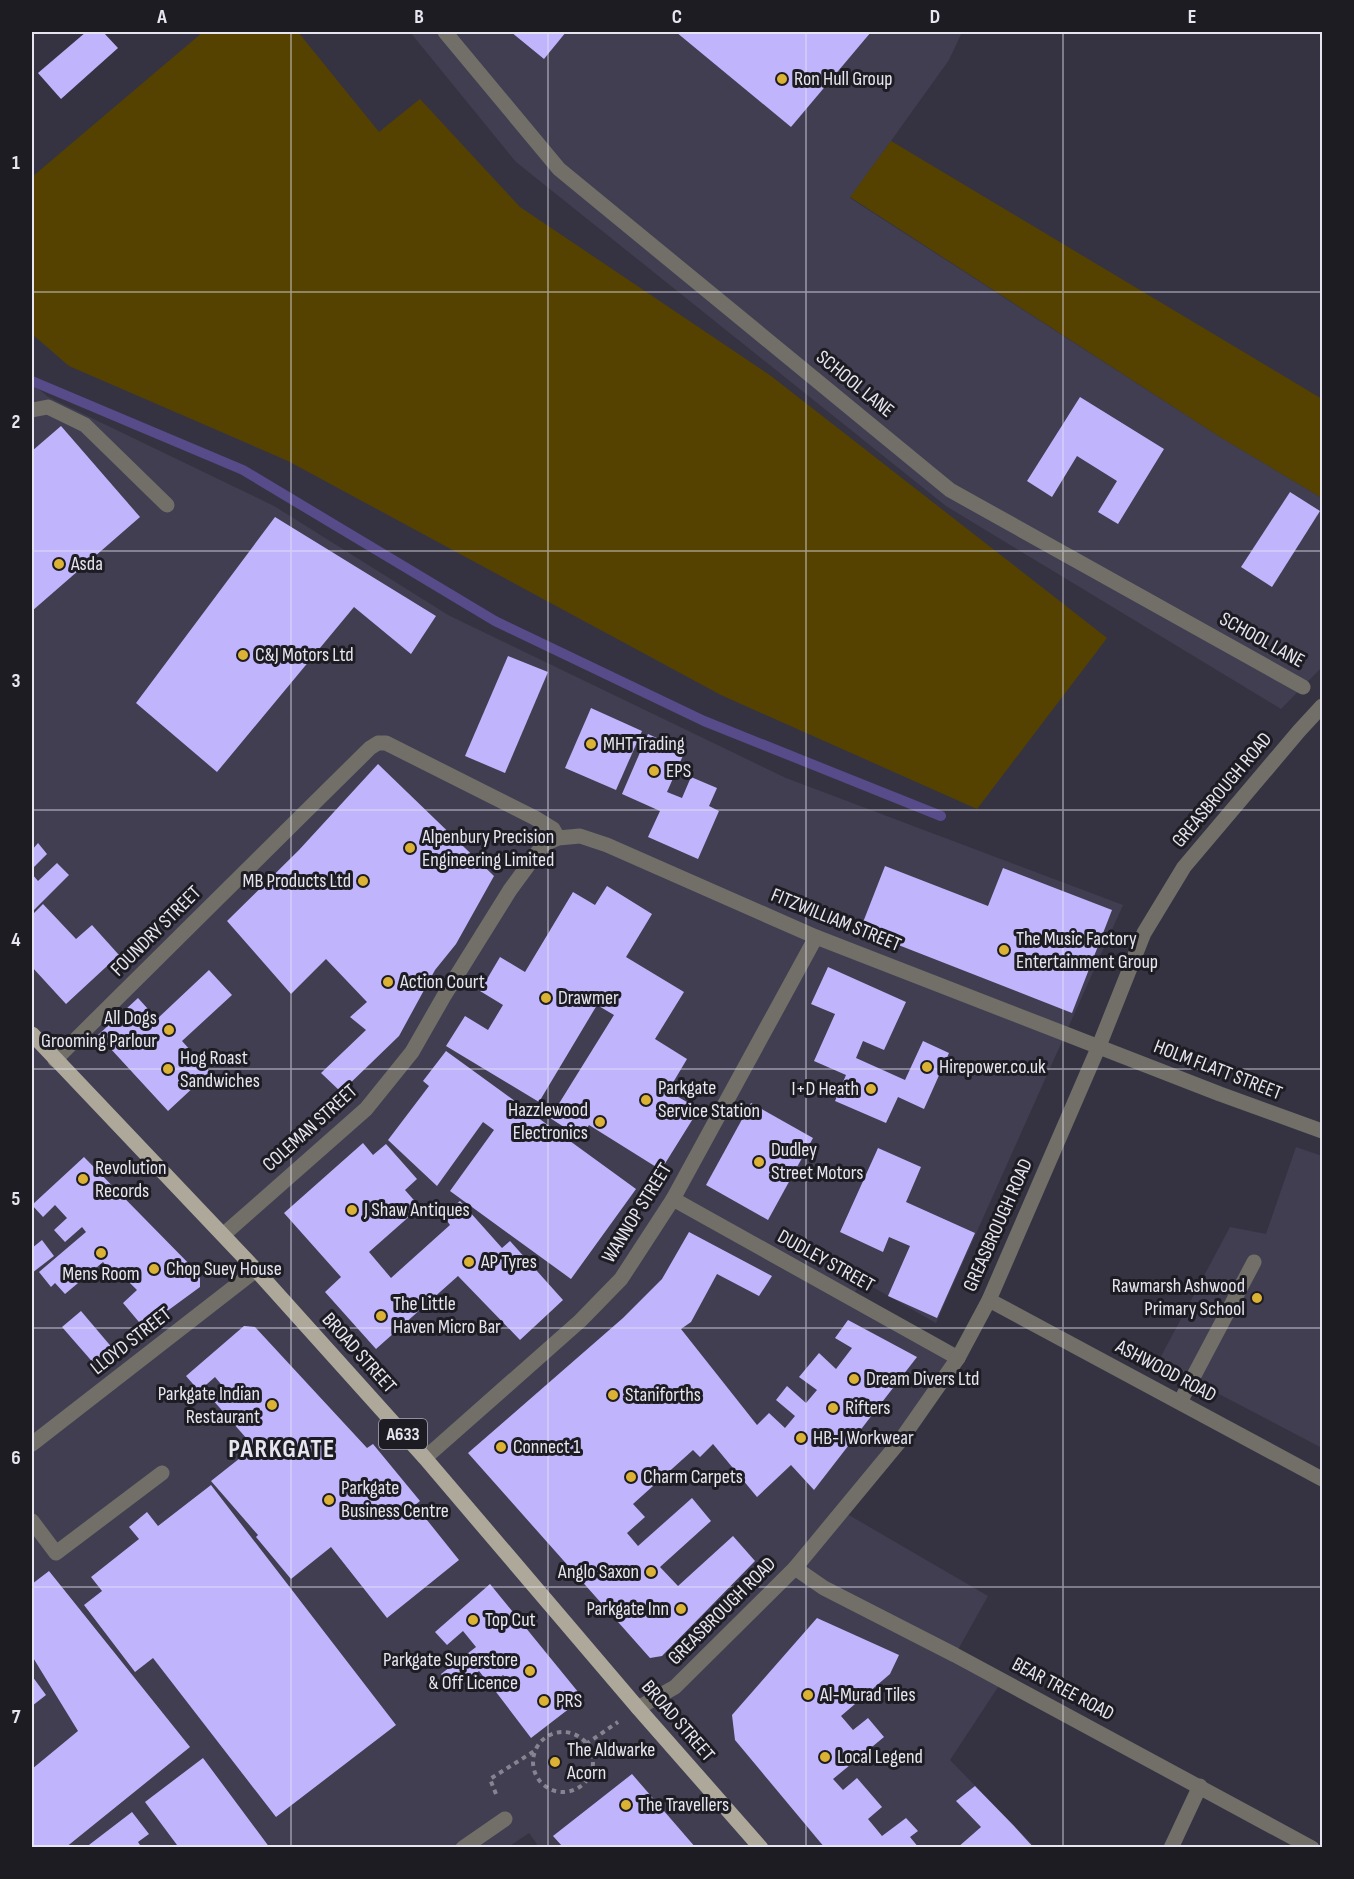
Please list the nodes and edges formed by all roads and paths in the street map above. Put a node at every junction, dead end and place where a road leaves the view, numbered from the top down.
1 (445, 32) edge
2 (32, 410) edge
3 (167, 505) dead end
4 (1303, 687) dead end
5 (1323, 706) edge
6 (558, 838) junction
7 (816, 937) junction
8 (32, 1034) edge
9 (1099, 1046) junction
10 (55, 1060) junction
11 (1323, 1131) edge
12 (673, 1199) junction
13 (223, 1235) junction
14 (1254, 1262) dead end
15 (256, 1270) junction
16 (989, 1300) junction
17 (958, 1358) junction
18 (1180, 1402) junction
19 (32, 1444) edge
20 (425, 1458) junction
21 (162, 1473) dead end
22 (1323, 1479) edge
23 (32, 1521) edge
24 (795, 1568) junction
25 (638, 1708) junction
26 (586, 1744) junction
27 (536, 1750) junction
28 (1200, 1786) junction
29 (505, 1819) joint
30 (463, 1848) edge
31 (761, 1848) edge
32 (1171, 1848) edge
33 (1312, 1848) edge

1 - 4 street, SCHOOL LANE
2 - 3 street
5 - 9 street, GREASBROUGH ROAD
6 - 7 street, FITZWILLIAM STREET
6 - 10 street, FOUNDRY STREET
6 - 13 street, COLEMAN STREET
7 - 9 street, FITZWILLIAM STREET
7 - 12 street, WANNOP STREET
8 - 10 main road, BROAD STREET / A633
9 - 11 street, HOLM FLATT STREET
9 - 16 street, GREASBROUGH ROAD
10 - 13 main road, BROAD STREET / A633
12 - 17 street, DUDLEY STREET
12 - 20 street, WANNOP STREET
13 - 15 main road, BROAD STREET / A633
14 - 18 street
15 - 19 street, LLOYD STREET
15 - 20 main road, BROAD STREET / A633
16 - 17 street, GREASBROUGH ROAD
16 - 18 street, ASHWOOD ROAD
17 - 24 street, GREASBROUGH ROAD
18 - 22 street, ASHWOOD ROAD
20 - 25 main road, BROAD STREET / A633
21 - 23 street
24 - 25 street, GREASBROUGH ROAD
24 - 28 street, BEAR TREE ROAD
25 - 26 path
25 - 31 main road, BROAD STREET / A633
26 - 27 path
26 - 27 path
27 - 29 path
28 - 32 street
28 - 33 street, BEAR TREE ROAD
29 - 30 street

